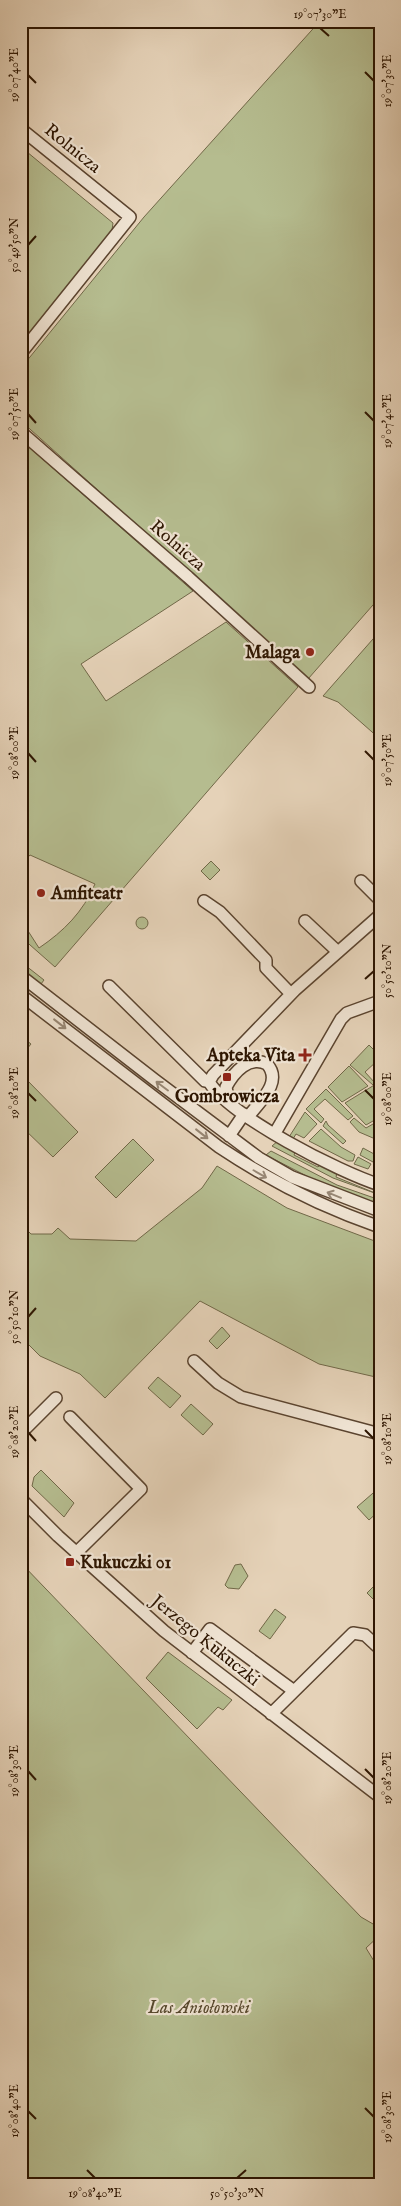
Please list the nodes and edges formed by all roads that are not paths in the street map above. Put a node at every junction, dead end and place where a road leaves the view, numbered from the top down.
1 (21, 129) edge
2 (21, 353) edge
3 (21, 432) edge
4 (310, 687) dead end
5 (361, 881) dead end
6 (204, 900) dead end
7 (380, 900) edge
8 (380, 915) edge
9 (305, 921) dead end
10 (338, 952) junction
11 (21, 976) edge
12 (109, 986) dead end
13 (291, 994) junction
14 (21, 995) edge
15 (380, 1001) edge
16 (209, 1082) junction
17 (229, 1103) junction
18 (246, 1115) junction
19 (275, 1132) junction
20 (229, 1136) junction
21 (380, 1184) edge
22 (380, 1211) edge
23 (380, 1227) edge
24 (194, 1361) dead end
25 (56, 1398) dead end
26 (70, 1417) dead end
27 (21, 1433) edge
28 (380, 1434) edge
29 (21, 1499) edge
30 (76, 1553) junction
31 (380, 1649) edge
32 (192, 1653) junction
33 (294, 1691) junction
34 (271, 1714) junction
35 (380, 1797) edge

1 - 2 street, Rolnicza
3 - 4 street, Rolnicza
5 - 7 street
6 - 13 street
8 - 10 street
9 - 10 street
10 - 13 street
20 -> 11 street
12 - 16 street
13 - 16 street
14 -> 23 street
15 - 19 street
16 - 17 street
17 - 18 street
17 - 18 street
18 - 19 street
18 - 20 street
19 - 21 street
22 -> 20 street
24 - 28 street
25 - 27 street
26 - 30 street
29 - 30 street, Jerzego Kukuczki
30 - 32 street, Jerzego Kukuczki
31 - 33 street
32 - 33 street
32 - 34 street, Jerzego Kukuczki
33 - 34 street
34 - 35 street, Jerzego Kukuczki

